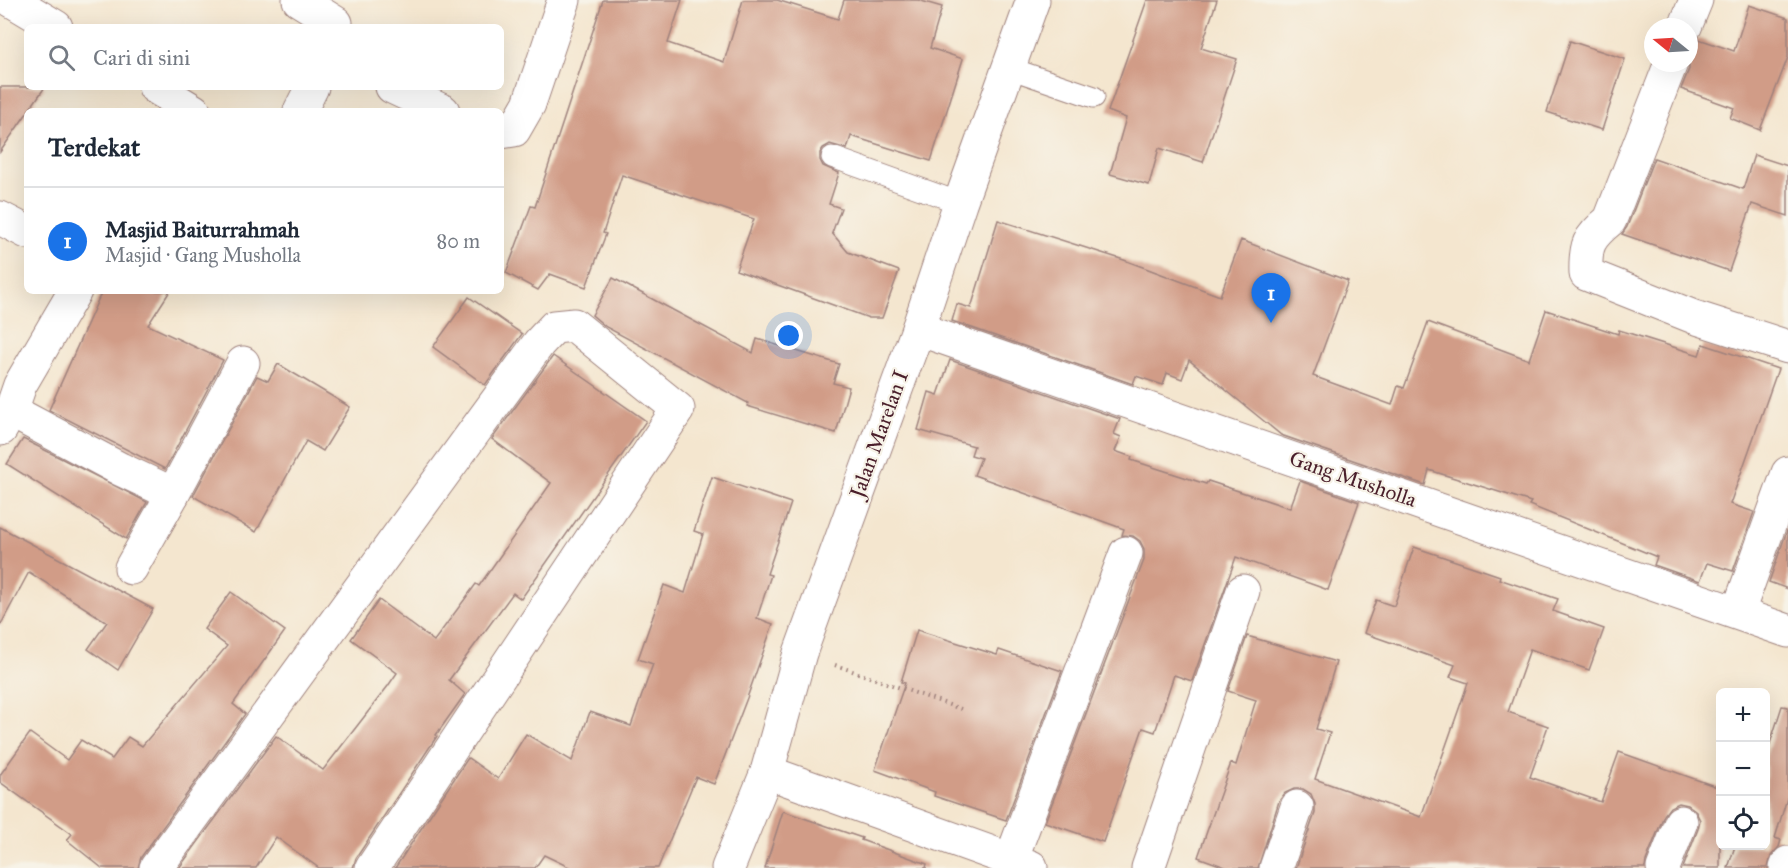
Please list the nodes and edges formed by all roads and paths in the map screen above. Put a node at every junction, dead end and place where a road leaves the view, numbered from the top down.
1 (11, 0) edge
2 (299, 0) edge
3 (564, 0) edge
4 (1033, 0) edge
5 (1695, 0) edge
6 (338, 17) edge
7 (1688, 18) edge
8 (51, 24) edge
9 (1009, 68) junction
10 (1668, 72) edge
11 (160, 90) edge
12 (310, 90) edge
13 (399, 90) edge
14 (1094, 97) dead end
15 (190, 108) edge
16 (302, 108) edge
17 (437, 108) edge
18 (504, 132) edge
19 (831, 157) dead end
20 (960, 202) junction
21 (0, 218) edge
22 (24, 230) edge
23 (73, 294) edge
24 (918, 329) junction
25 (1788, 347) edge
26 (243, 363) dead end
27 (8, 401) edge
28 (1788, 473) edge
29 (173, 494) junction
30 (1126, 553) dead end
31 (131, 568) dead end
32 (1243, 591) dead end
33 (1738, 612) junction
34 (1788, 631) edge
35 (800, 653) junction
36 (961, 709) dead end
37 (767, 772) junction
38 (1298, 807) dead end
39 (1681, 822) dead end
40 (1788, 863) edge
41 (1017, 866) edge
42 (156, 868) edge
43 (372, 868) edge
44 (728, 868) edge
45 (1148, 868) edge
46 (1276, 868) edge
47 (1663, 868) edge
48 (1786, 868) edge

1 - 8 street
2 - 6 street
3 - 18 street
4 - 9 street, Jalan Marelan I
5 - 7 street
9 - 14 lane
9 - 20 street, Jalan Marelan I
10 - 25 street
11 - 15 street
12 - 16 street
13 - 17 street
19 - 20 lane
20 - 24 street, Jalan Marelan I
21 - 22 street
23 - 27 street
24 - 33 street, Gang Musholla
24 - 35 street, Jalan Marelan I
26 - 29 street
27 - 29 street
28 - 33 street
29 - 31 street
30 - 41 street
32 - 45 street
33 - 34 street, Gang Musholla
35 - 36 path
35 - 37 street, Jalan Marelan I
37 - 41 street
37 - 44 street, Jalan Marelan I
38 - 46 street
39 - 47 street
40 - 48 street
42 - 43 street

